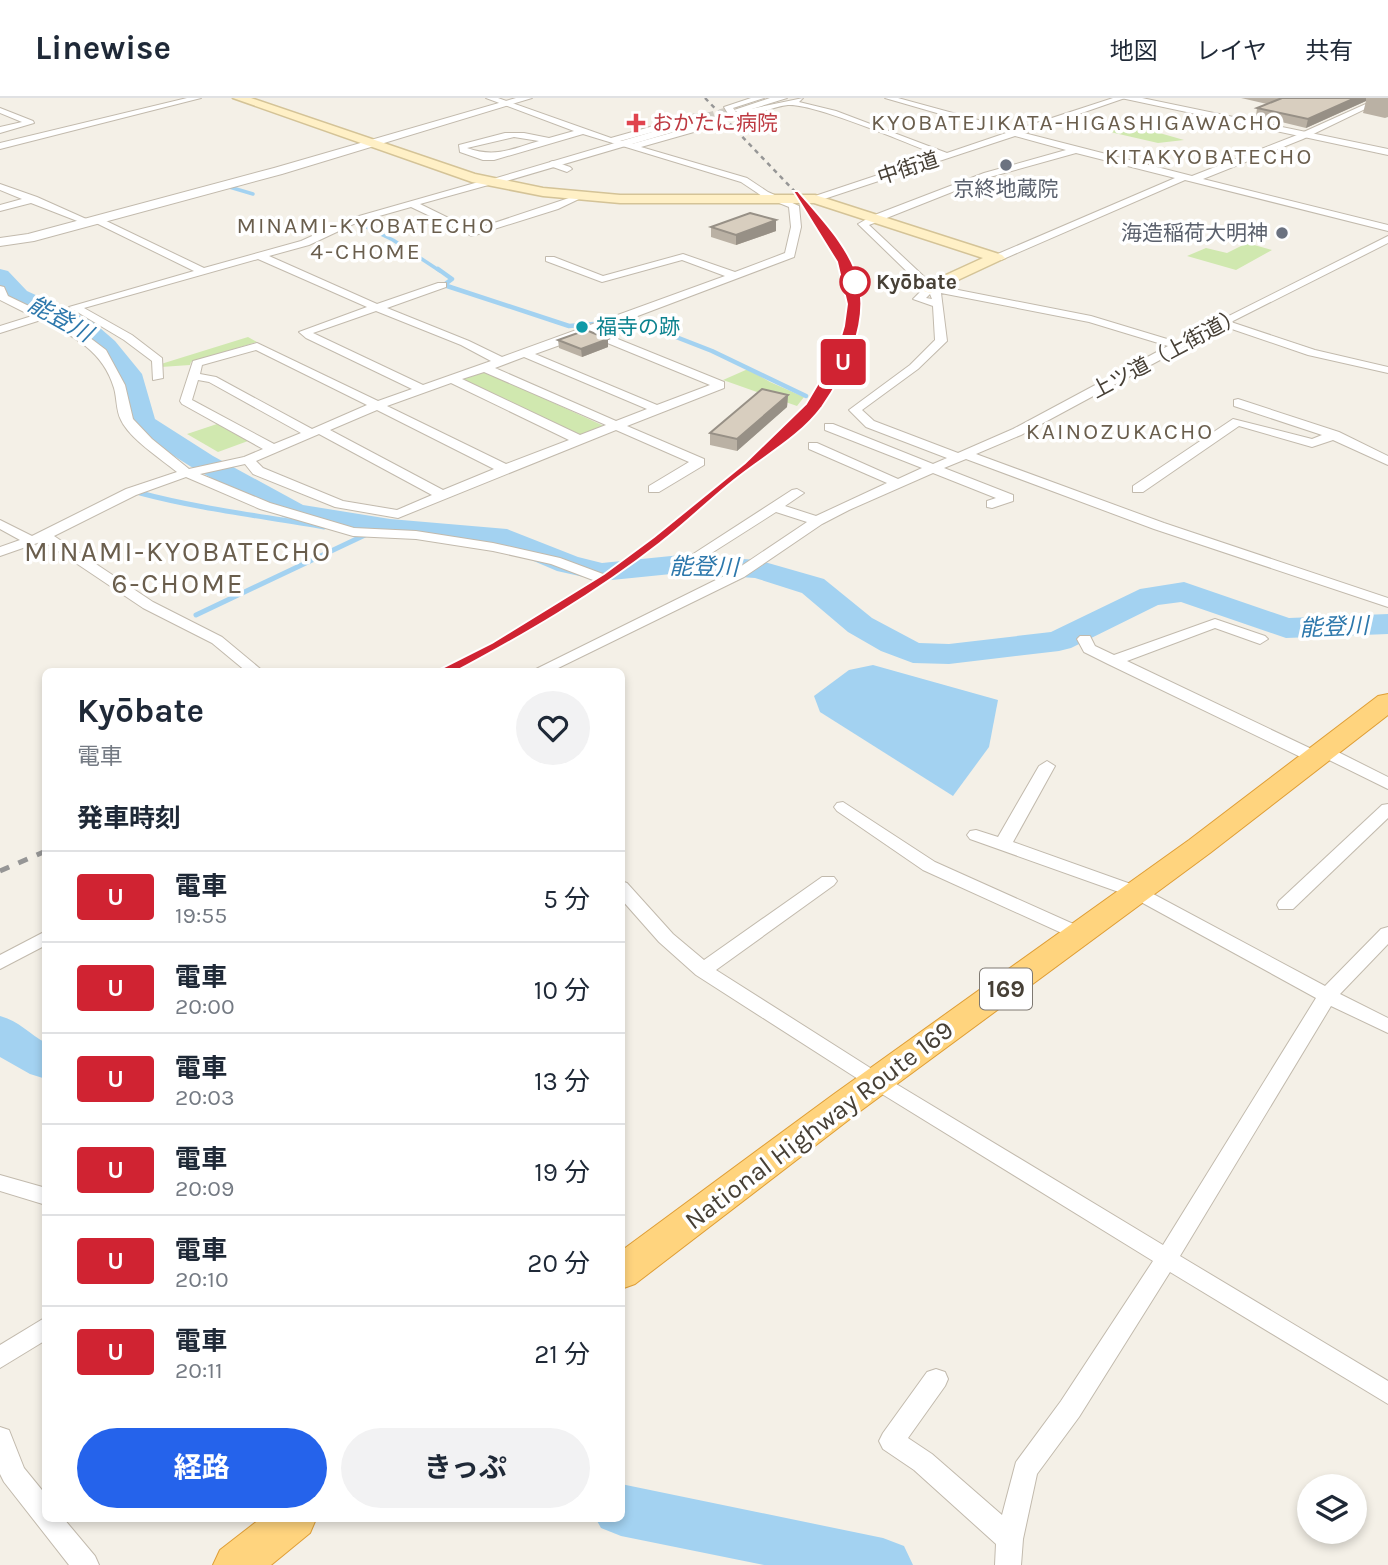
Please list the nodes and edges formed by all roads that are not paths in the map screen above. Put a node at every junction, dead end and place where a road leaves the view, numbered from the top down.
1 (197, 98) edge
2 (239, 98) edge
3 (490, 98) edge
4 (527, 98) edge
5 (760, 98) edge
6 (804, 98) edge
7 (889, 98) edge
8 (1124, 98) edge
9 (1386, 98) edge
10 (786, 100) edge
11 (509, 104) junction
12 (0, 110) edge
13 (739, 110) tunnel mouth
14 (703, 120) tunnel mouth
15 (0, 130) edge
16 (583, 131) junction
17 (1018, 133) junction
18 (1304, 135) junction
19 (549, 141) junction
20 (372, 144) junction
21 (621, 144) junction
22 (0, 146) edge
23 (1076, 150) junction
24 (1388, 152) edge
25 (948, 156) junction
26 (553, 164) junction
27 (566, 169) dead end
28 (1189, 178) junction
29 (489, 182) junction
30 (0, 187) edge
31 (578, 196) junction
32 (815, 198) junction
33 (34, 199) junction
34 (781, 200) junction
35 (412, 204) junction
36 (0, 208) edge
37 (875, 218) junction
38 (93, 221) junction
39 (1388, 228) edge
40 (1388, 239) edge
41 (0, 242) edge
42 (261, 256) junction
43 (997, 258) junction
44 (550, 259) dead end
45 (205, 272) junction
46 (736, 276) junction
47 (442, 285) dead end
48 (930, 288) junction
49 (0, 289) edge
50 (376, 306) junction
51 (42, 316) junction
52 (1222, 323) junction
53 (0, 330) edge
54 (588, 331) junction
55 (1179, 346) junction
56 (524, 353) junction
57 (500, 361) junction
58 (483, 367) junction
59 (1388, 370) edge
60 (192, 376) junction
61 (157, 378) dead end
62 (449, 379) junction
63 (421, 389) junction
64 (1238, 403) dead end
65 (378, 405) junction
66 (656, 410) junction
67 (617, 425) junction
68 (829, 427) dead end
69 (314, 431) junction
70 (1335, 435) junction
71 (580, 440) junction
72 (813, 446) dead end
73 (271, 448) junction
74 (964, 457) junction
75 (248, 460) junction
76 (1388, 461) edge
77 (935, 467) junction
78 (505, 469) junction
79 (191, 472) junction
80 (897, 483) junction
81 (654, 489) dead end
82 (1138, 489) dead end
83 (797, 493) dead end
84 (442, 495) junction
85 (992, 504) dead end
86 (775, 507) junction
87 (817, 521) junction
88 (0, 524) edge
89 (38, 538) junction
90 (0, 552) edge
91 (694, 558) dead end
92 (598, 577) dead end
93 (1388, 603) edge
94 (1085, 639) dead end
95 (1260, 639) dead end
96 (1113, 661) junction
97 (251, 668) edge
98 (546, 668) edge
99 (1388, 702) edge
100 (1322, 755) junction
101 (1046, 766) dead end
102 (1388, 784) edge
103 (844, 807) dead end
104 (1388, 809) edge
105 (976, 835) dead end
106 (1002, 845) junction
107 (828, 881) dead end
108 (625, 892) edge
109 (1136, 892) junction
110 (1286, 905) dead end
111 (1388, 933) edge
112 (1082, 934) junction
113 (42, 939) edge
114 (0, 963) edge
115 (703, 970) junction
116 (1327, 996) junction
117 (1388, 1026) edge
118 (876, 1080) junction
119 (0, 1183) edge
120 (42, 1196) edge
121 (1167, 1258) junction
122 (625, 1270) edge
123 (42, 1330) edge
124 (0, 1358) edge
125 (936, 1379) dead end
126 (1388, 1394) edge
127 (0, 1438) edge
128 (42, 1512) edge
129 (50, 1522) edge
130 (290, 1522) edge
131 (1009, 1553) edge
132 (86, 1565) edge
133 (236, 1565) edge

1 - 22 street
2 - 20 main road
3 - 11 street
4 - 11 street
5 - 10 street
6 - 10 street
7 - 17 street
8 - 17 street, 中街道
8 - 18 street
9 - 18 street
10 - 13 street
10 - 25 street
11 - 16 street
11 - 20 street
12 - 15 street
14 - 21 street
16 - 19 street
16 - 21 street
17 - 23 street
17 - 25 street, 中街道
18 - 24 street
18 - 28 street
19 - 19 street
20 - 29 main road
20 - 38 street
21 - 21 street
21 - 26 street
21 - 34 street
23 - 28 street
23 - 37 street
25 - 32 street, 中街道
26 - 27 street
26 - 29 street
28 - 39 street
28 - 43 street
29 - 31 main road
29 - 35 street
30 - 33 street
31 - 34 main road
31 - 35 street
32 - 34 main road
32 - 37 main road
33 - 36 street
33 - 38 street
34 - 46 street
35 - 42 street
37 - 43 main road
37 - 48 street
38 - 41 street
38 - 45 street
40 - 52 street, 上ツ道（上街道）
42 - 45 street
42 - 50 street
43 - 48 main road
44 - 46 street
45 - 61 street
46 - 54 street
47 - 50 street
48 - 55 street
48 - 74 street
49 - 51 street
50 - 57 street
50 - 63 street
51 - 53 street
51 - 79 street
52 - 55 street, 上ツ道（上街道）
52 - 59 street
54 - 56 street
54 - 66 street
55 - 74 street, 上ツ道（上街道）
56 - 57 street
56 - 66 street
57 - 58 street
58 - 62 street
58 - 67 street
60 - 65 street
60 - 69 street
60 - 73 street
62 - 63 street
62 - 71 street
63 - 65 street
64 - 70 street
65 - 69 street
65 - 78 street
66 - 67 street
67 - 71 street
67 - 81 street
68 - 77 street
69 - 73 street
69 - 84 street
70 - 76 street
70 - 82 street
71 - 78 street
72 - 80 street
73 - 75 street
74 - 77 street, 上ツ道（上街道）
74 - 93 street
75 - 79 street
75 - 84 street
77 - 80 street, 上ツ道（上街道）
77 - 85 street
78 - 84 street
79 - 89 street
79 - 92 street
80 - 87 street, 上ツ道（上街道）
83 - 86 street
86 - 87 street
86 - 91 street
87 - 98 street, 上ツ道（上街道）
88 - 89 street
89 - 90 street
89 - 97 street
94 - 96 street
95 - 96 street
96 - 100 street
99 - 100 highway, National Highway Route 169 / 169
100 - 102 street
100 - 109 highway, National Highway Route 169 / 169
101 - 106 street
103 - 112 street
104 - 110 street
105 - 106 street
106 - 109 street
107 - 115 street
108 - 115 street
109 - 112 highway, National Highway Route 169 / 169
109 - 116 street
111 - 116 street
112 - 118 highway, National Highway Route 169 / 169
113 - 114 street
115 - 118 street
116 - 117 street
116 - 121 street
118 - 121 street
118 - 122 highway, National Highway Route 169 / 169
119 - 120 street
121 - 126 street
121 - 131 street
123 - 124 street
125 - 131 street
127 - 128 street
129 - 132 street
130 - 133 highway

